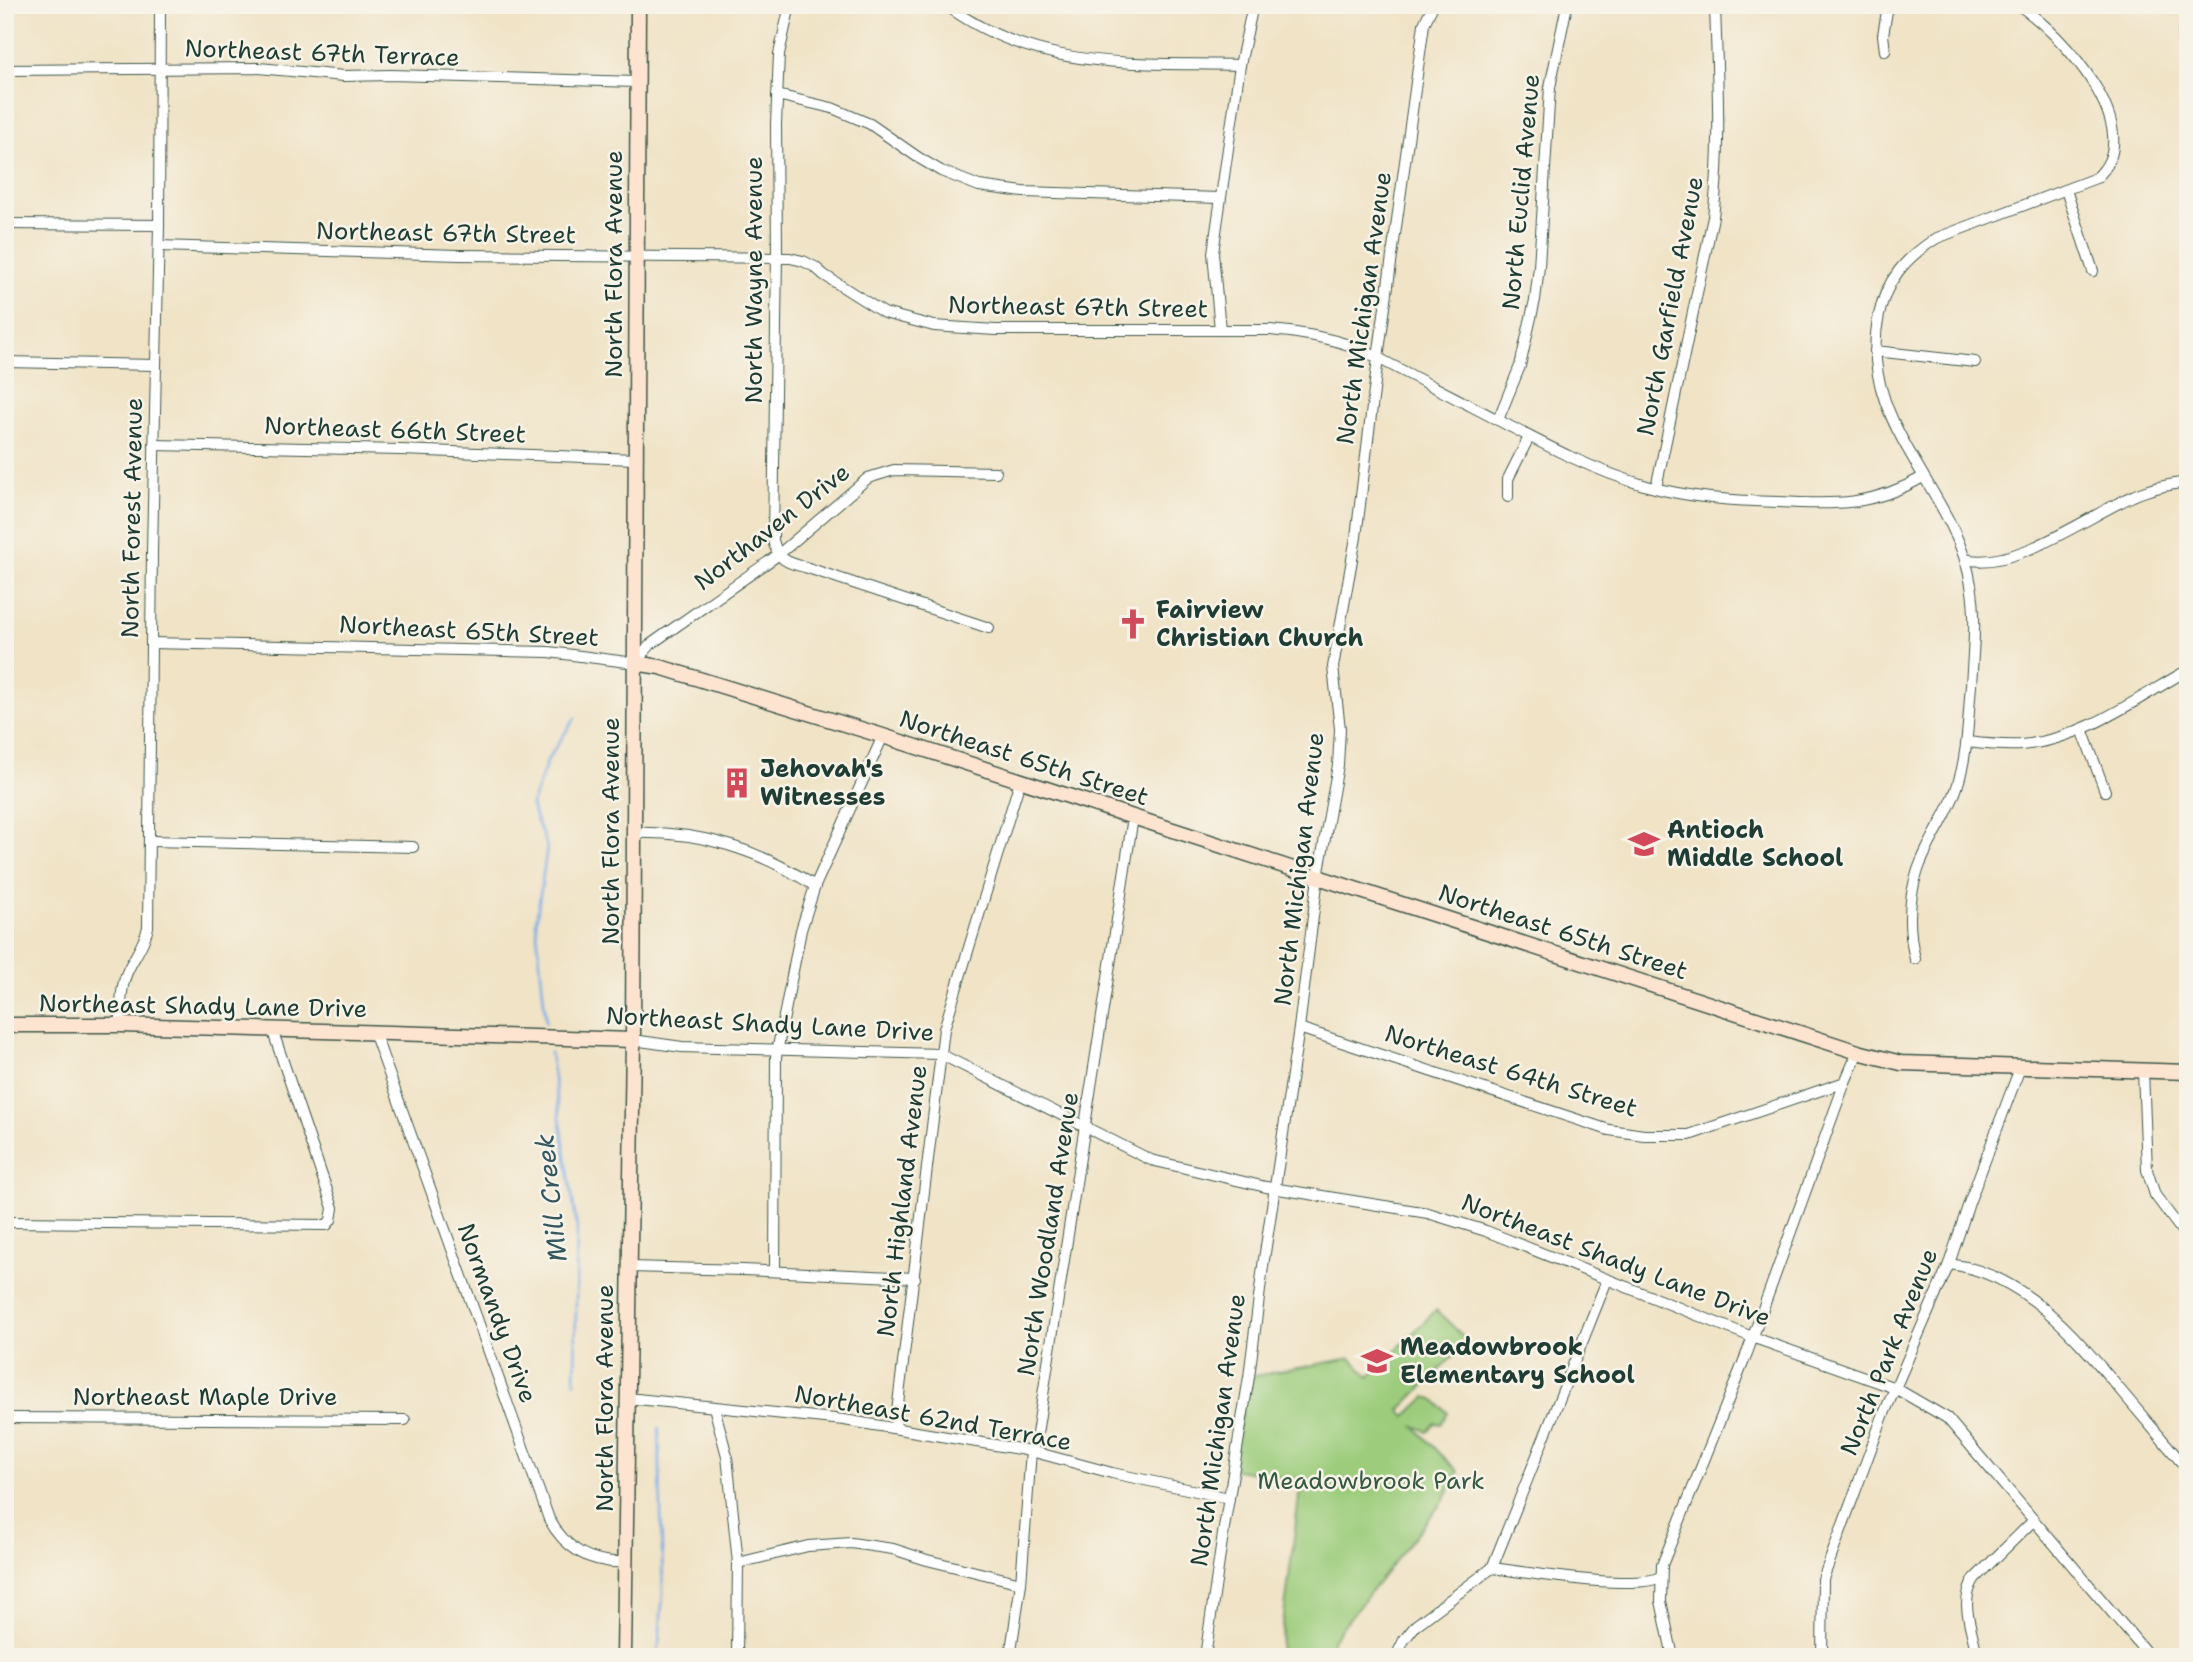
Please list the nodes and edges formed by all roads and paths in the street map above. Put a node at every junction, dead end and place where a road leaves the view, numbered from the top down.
1 (160, 5) edge
2 (638, 5) edge
3 (790, 5) edge
4 (946, 5) edge
5 (1253, 5) edge
6 (1433, 5) edge
7 (1567, 5) edge
8 (1715, 5) edge
9 (1888, 5) edge
10 (2018, 5) edge
11 (1885, 51) dead end
12 (1240, 65) junction
13 (5, 70) edge
14 (160, 70) junction
15 (637, 82) junction
16 (777, 95) junction
17 (2066, 190) junction
18 (1220, 198) junction
19 (5, 224) edge
20 (159, 225) junction
21 (159, 246) junction
22 (637, 258) junction
23 (777, 259) junction
24 (2093, 271) dead end
25 (1220, 330) junction
26 (1875, 351) junction
27 (1377, 358) junction
28 (5, 362) edge
29 (1975, 362) dead end
30 (156, 365) junction
31 (1498, 420) junction
32 (1529, 437) junction
33 (154, 445) junction
34 (635, 459) junction
35 (996, 472) dead end
36 (1923, 477) junction
37 (2188, 482) edge
38 (1656, 488) junction
39 (1508, 497) dead end
40 (778, 555) junction
41 (1966, 558) junction
42 (989, 628) dead end
43 (151, 643) junction
44 (635, 663) junction
45 (2188, 670) edge
46 (2082, 729) junction
47 (883, 736) junction
48 (1967, 742) junction
49 (1020, 780) junction
50 (2105, 791) dead end
51 (1133, 817) junction
52 (633, 833) junction
53 (150, 841) junction
54 (414, 847) dead end
55 (1318, 877) junction
56 (815, 886) junction
57 (1915, 959) dead end
58 (5, 1025) edge
59 (121, 1025) junction
60 (1299, 1028) junction
61 (272, 1029) junction
62 (374, 1032) junction
63 (632, 1040) junction
64 (777, 1050) junction
65 (1858, 1052) junction
66 (940, 1054) junction
67 (2020, 1068) junction
68 (2143, 1071) junction
69 (2188, 1072) edge
70 (1845, 1082) junction
71 (1086, 1127) junction
72 (1274, 1188) junction
73 (5, 1222) edge
74 (2188, 1239) edge
75 (1949, 1264) junction
76 (629, 1267) junction
77 (775, 1271) junction
78 (915, 1278) junction
79 (1607, 1280) junction
80 (1752, 1336) junction
81 (1895, 1388) junction
82 (627, 1398) junction
83 (714, 1407) junction
84 (5, 1418) edge
85 (405, 1420) dead end
86 (895, 1428) junction
87 (1031, 1451) junction
88 (2188, 1471) edge
89 (1229, 1498) junction
90 (2033, 1521) junction
91 (626, 1562) junction
92 (738, 1563) junction
93 (1492, 1568) junction
94 (1660, 1577) junction
95 (1021, 1583) junction
96 (624, 1657) edge
97 (737, 1657) edge
98 (1010, 1657) edge
99 (1205, 1657) edge
100 (1396, 1657) edge
101 (1673, 1657) edge
102 (1822, 1657) edge
103 (1977, 1657) edge
104 (2150, 1657) edge

1 - 14 street, North Forest Avenue
2 - 15 street, North Flora Avenue
3 - 16 street, North Wayne Avenue
4 - 12 street
5 - 12 street
6 - 27 street, North Michigan Avenue
7 - 31 street, North Euclid Avenue
8 - 38 street, North Garfield Avenue
9 - 11 street
10 - 17 street
12 - 18 street
13 - 14 street, Northeast 67th Terrace
14 - 15 street, Northeast 67th Terrace
14 - 20 street, North Forest Avenue
15 - 22 street, North Flora Avenue
16 - 18 street
16 - 23 street, North Wayne Avenue
17 - 24 street
17 - 26 street
18 - 25 street
19 - 20 street
20 - 21 street, North Forest Avenue
21 - 22 street, Northeast 67th Street
21 - 30 street, North Forest Avenue
22 - 23 street, Northeast 67th Street
22 - 34 street, North Flora Avenue
23 - 25 street, Northeast 67th Street
23 - 40 street, North Wayne Avenue
25 - 27 street, Northeast 67th Street
26 - 29 street
26 - 36 street
27 - 31 street, Northeast 67th Street
27 - 55 street, North Michigan Avenue
28 - 30 street
30 - 33 street, North Forest Avenue
31 - 32 street, Northeast 67th Street
32 - 38 street, Northeast 67th Street
32 - 39 street
33 - 34 street, Northeast 66th Street
33 - 43 street, North Forest Avenue
34 - 44 street, North Flora Avenue
35 - 40 street, Northaven Drive
36 - 38 street, Northeast 67th Street
36 - 41 street
37 - 41 street
40 - 42 street
40 - 44 street, Northaven Drive
41 - 48 street
43 - 44 street, Northeast 65th Street
43 - 53 street, North Forest Avenue
44 - 47 street, Northeast 65th Street
44 - 52 street, North Flora Avenue
45 - 46 street
46 - 48 street
46 - 50 street
47 - 49 street, Northeast 65th Street
47 - 56 street
48 - 57 street
49 - 51 street, Northeast 65th Street
49 - 66 street, North Highland Avenue
51 - 55 street, Northeast 65th Street
51 - 71 street, North Woodland Avenue
52 - 56 street
52 - 63 street, North Flora Avenue
53 - 54 street
53 - 59 street, North Forest Avenue
55 - 60 street, North Michigan Avenue
55 - 65 street, Northeast 65th Street
56 - 64 street
58 - 59 street, Northeast Shady Lane Drive
59 - 61 street, Northeast Shady Lane Drive
60 - 70 street, Northeast 64th Street
60 - 72 street, North Michigan Avenue
61 - 62 street, Northeast Shady Lane Drive
61 - 73 street
62 - 63 street, Northeast Shady Lane Drive
62 - 91 street, Normandy Drive
63 - 64 street, Northeast Shady Lane Drive
63 - 76 street, North Flora Avenue
64 - 66 street, Northeast Shady Lane Drive
64 - 77 street
65 - 67 street
65 - 70 street
66 - 71 street, Northeast Shady Lane Drive
66 - 78 street, North Highland Avenue
67 - 68 street
67 - 75 street, North Park Avenue
68 - 69 street
68 - 74 street
70 - 80 street
71 - 72 street, Northeast Shady Lane Drive
71 - 87 street, North Woodland Avenue
72 - 79 street, Northeast Shady Lane Drive
72 - 89 street, North Michigan Avenue
75 - 81 street, North Park Avenue
75 - 88 street
76 - 77 street
76 - 82 street, North Flora Avenue
77 - 78 street
78 - 86 street, North Highland Avenue
79 - 80 street, Northeast Shady Lane Drive
79 - 93 street
80 - 81 street, Northeast Shady Lane Drive
80 - 94 street
81 - 90 street, Northeast Shady Lane Drive
81 - 102 street, North Park Avenue
82 - 83 street, Northeast 62nd Terrace
82 - 91 street, North Flora Avenue
83 - 86 street, Northeast 62nd Terrace
83 - 92 street
84 - 85 street, Northeast Maple Drive
86 - 87 street, Northeast 62nd Terrace
87 - 89 street, Northeast 62nd Terrace
87 - 95 street, North Woodland Avenue
89 - 99 street, North Michigan Avenue
90 - 103 street
90 - 104 street, Northeast Shady Lane Drive
91 - 96 street, North Flora Avenue
92 - 95 street
92 - 97 street
93 - 94 street
93 - 100 street
94 - 101 street
95 - 98 street, North Woodland Avenue

